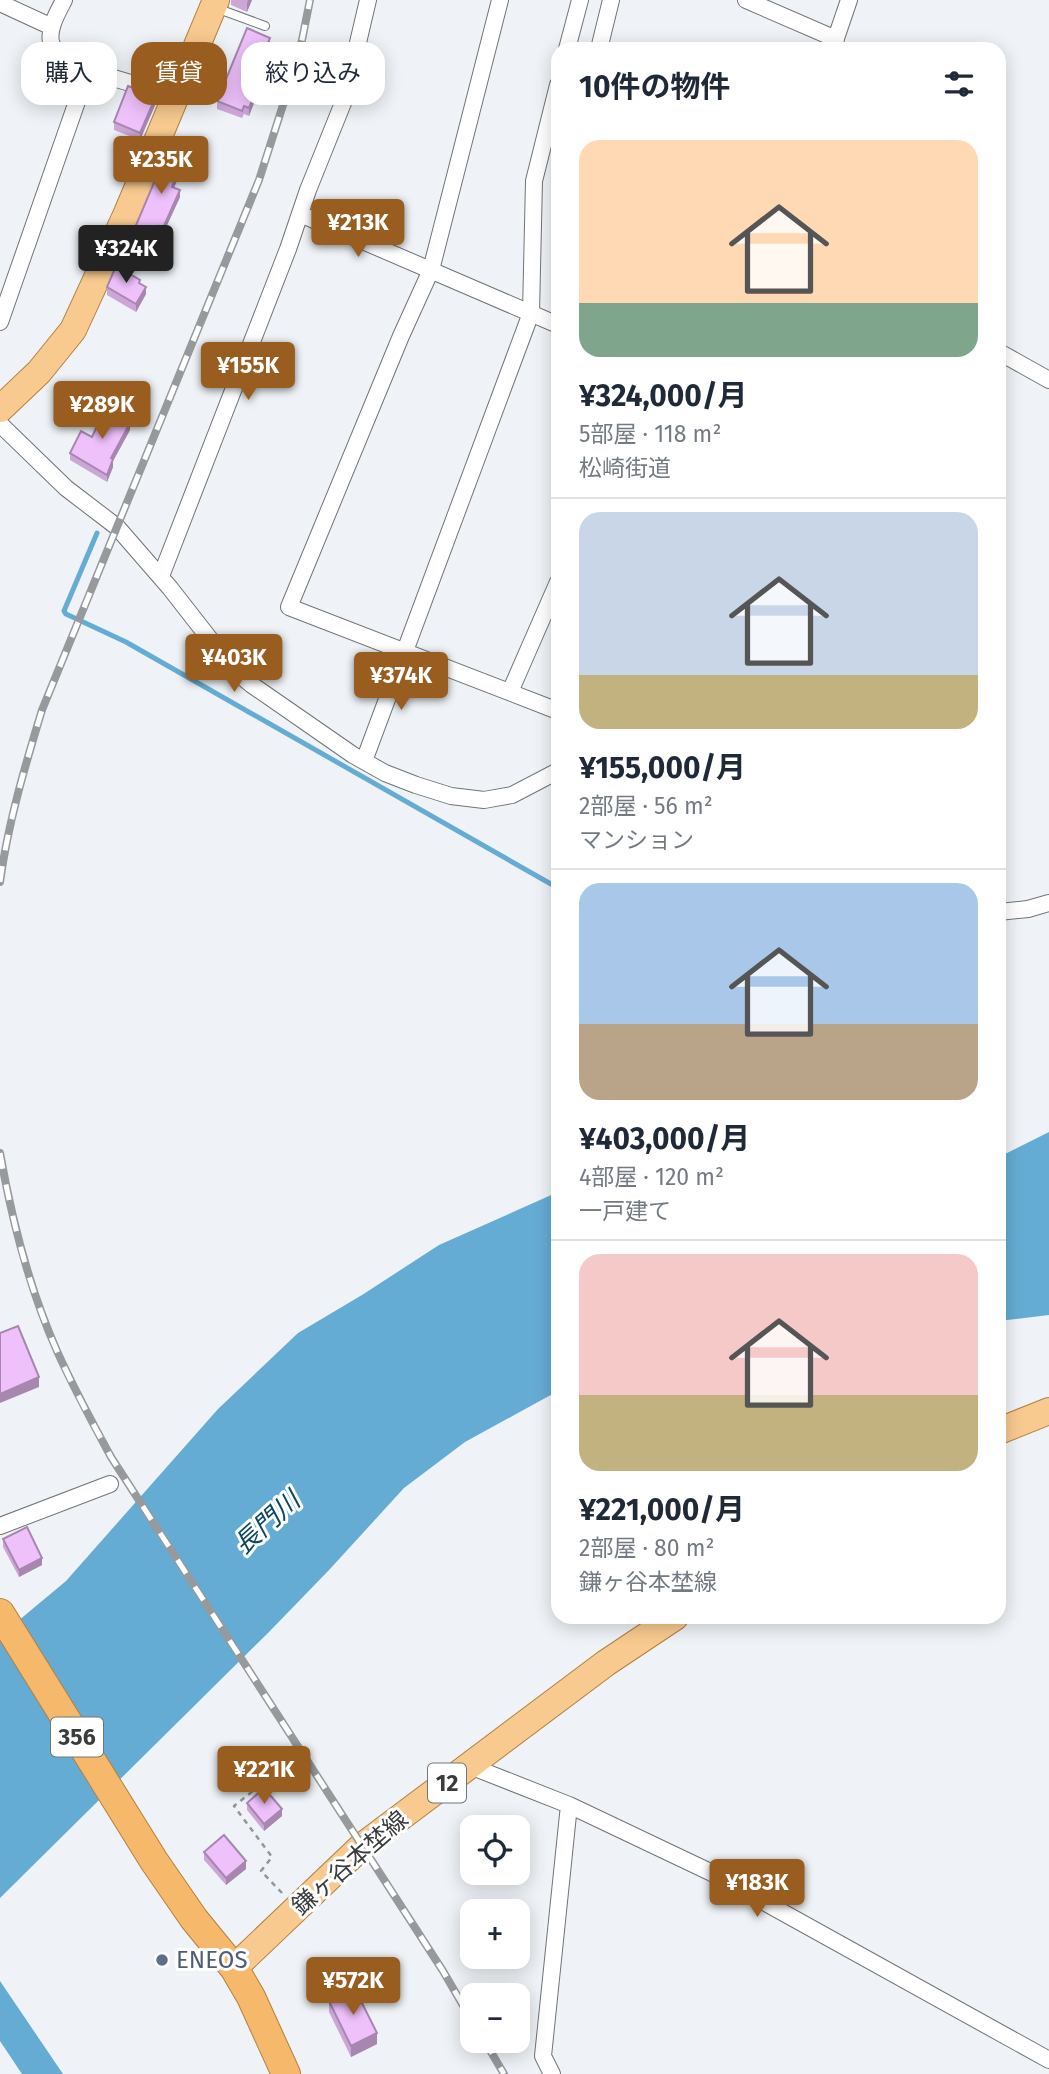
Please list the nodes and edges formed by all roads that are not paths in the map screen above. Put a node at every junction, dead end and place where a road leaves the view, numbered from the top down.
1 (64, 0) edge
2 (368, 0) edge
3 (499, 0) edge
4 (580, 0) edge
5 (611, 0) edge
6 (746, 0) edge
7 (849, 0) edge
8 (0, 3) edge
9 (215, 3) edge
10 (265, 26) dead end
11 (52, 27) junction
12 (51, 42) edge
13 (198, 42) edge
14 (569, 42) edge
15 (601, 42) edge
16 (830, 42) edge
17 (835, 42) edge
18 (76, 105) edge
19 (171, 105) edge
20 (551, 113) edge
21 (300, 214) junction
22 (431, 270) junction
23 (531, 313) junction
24 (0, 322) edge
25 (551, 322) edge
26 (1006, 356) edge
27 (1049, 380) edge
28 (0, 409) edge
29 (0, 424) edge
30 (160, 576) junction
31 (551, 598) edge
32 (404, 651) junction
33 (510, 692) junction
34 (551, 707) edge
35 (364, 761) junction
36 (551, 778) edge
37 (1049, 903) edge
38 (1006, 911) edge
39 (1049, 1411) edge
40 (1006, 1429) edge
41 (110, 1483) dead end
42 (0, 1526) edge
43 (0, 1613) edge
44 (664, 1624) edge
45 (470, 1766) junction
46 (569, 1805) junction
47 (234, 1968) junction
48 (1049, 2060) edge
49 (286, 2074) edge
50 (552, 2074) edge

1 - 11 street
2 - 21 street
3 - 22 street
4 - 14 street
5 - 15 street
6 - 16 street
7 - 17 street
8 - 11 street
9 - 10 lane
9 - 13 main road
11 - 12 street
18 - 24 street
19 - 28 main road
20 - 23 street
21 - 22 street
21 - 30 street
22 - 23 street
22 - 32 street
23 - 25 street
23 - 32 street
26 - 27 street
29 - 30 street
30 - 35 street
31 - 33 street
32 - 33 street
32 - 35 street
33 - 34 street
35 - 36 street
37 - 38 street
39 - 40 main road
41 - 42 street
43 - 47 highway, 356
44 - 45 main road, 鎌ヶ谷本埜線 / 12
45 - 46 street
45 - 47 main road, 鎌ヶ谷本埜線 / 12
46 - 48 street
46 - 50 street
47 - 49 highway, 356

